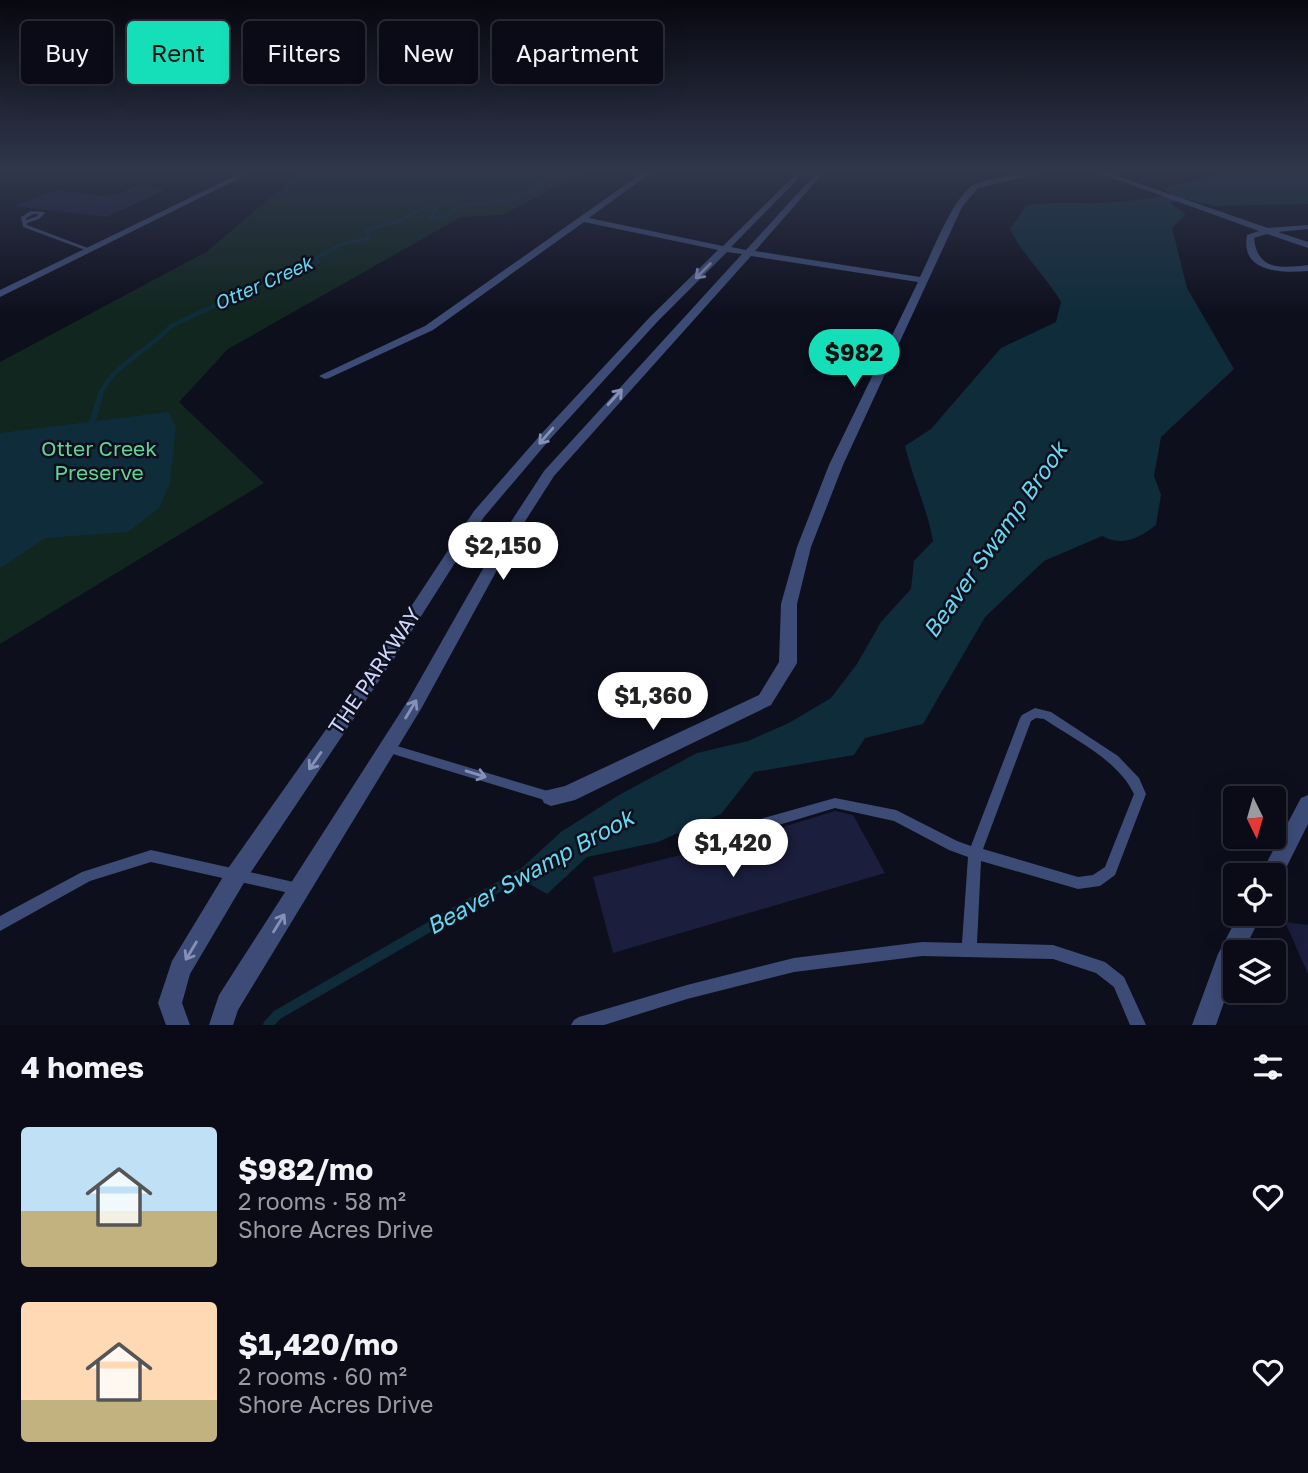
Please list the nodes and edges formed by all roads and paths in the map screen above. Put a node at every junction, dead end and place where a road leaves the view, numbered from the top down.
1 (154, 219) edge
2 (583, 219) joint
3 (760, 219) edge
4 (775, 219) edge
5 (952, 219) edge
6 (1232, 219) edge
7 (24, 222) dead end
8 (1308, 227) edge
9 (1268, 231) junction
10 (1308, 245) edge
11 (725, 249) junction
12 (90, 250) junction
13 (748, 253) junction
14 (1308, 268) edge
15 (924, 280) junction
16 (0, 294) edge
17 (325, 376) dead end
18 (387, 748) junction
19 (551, 797) joint
20 (1308, 804) edge
21 (693, 839) dead end
22 (975, 853) junction
23 (1277, 863) edge
24 (237, 874) junction
25 (300, 890) junction
26 (0, 925) edge
27 (1245, 926) edge
28 (970, 950) junction
29 (172, 1023) edge
30 (221, 1025) edge
31 (579, 1025) edge
32 (1138, 1025) edge
33 (1204, 1025) edge

1 - 12 street
2 - 11 street
2 - 17 street
3 - 11 street, THE PARKWAY
4 - 13 street, THE PARKWAY
5 - 15 street
6 - 9 street
7 - 12 lane
8 - 9 street
9 - 10 street
9 - 14 street
11 - 13 street
11 -> 24 street, THE PARKWAY
12 - 16 street
13 - 15 street
18 -> 13 street, THE PARKWAY
15 - 19 street
18 -> 19 lane
18 - 25 street, THE PARKWAY
20 - 23 street
21 - 22 lane
22 - 22 lane
22 - 28 lane
24 - 25 lane
24 - 26 lane
24 -> 29 street, THE PARKWAY
30 -> 25 street, THE PARKWAY
27 - 33 street
28 - 31 lane
28 - 32 lane

